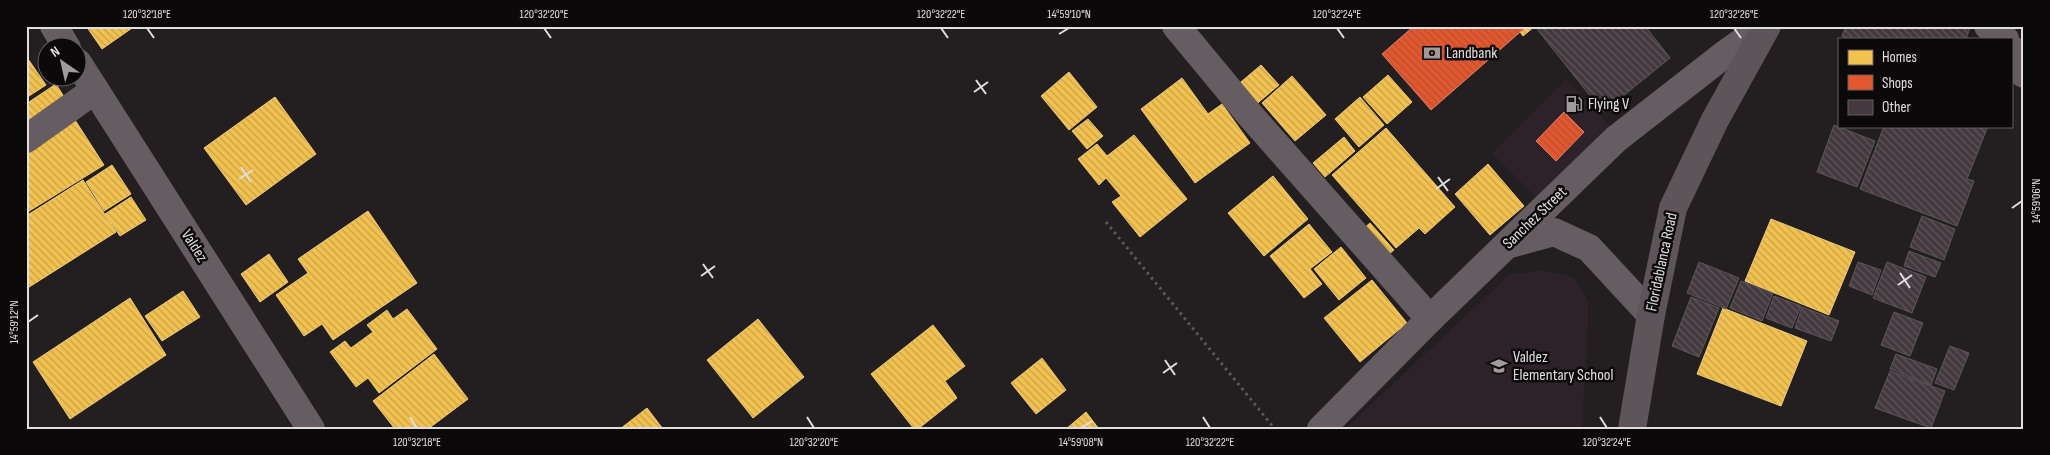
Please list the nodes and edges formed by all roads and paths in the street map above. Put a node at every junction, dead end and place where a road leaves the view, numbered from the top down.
1 (54, 26) edge
2 (1176, 26) edge
3 (1766, 26) edge
4 (1988, 26) edge
5 (62, 38) edge
6 (2004, 38) edge
7 (2012, 51) edge
8 (2024, 74) edge
9 (88, 79) edge
10 (95, 90) junction
11 (26, 139) edge
12 (1106, 222) dead end
13 (1508, 245) junction
14 (1651, 315) junction
15 (1430, 319) junction
16 (311, 429) edge
17 (1275, 429) edge
18 (1321, 429) edge
19 (1632, 429) edge

1 - 5 street
2 - 15 street
3 - 13 street, Sanchez Street
3 - 14 main road, Floridablanca Road
4 - 6 street
7 - 8 street
9 - 10 street, Valdez
10 - 11 street
10 - 16 street, Valdez
12 - 17 path
13 - 14 street
13 - 15 street, Sanchez Street
14 - 19 main road, Floridablanca Road
15 - 18 street, Sanchez Street

